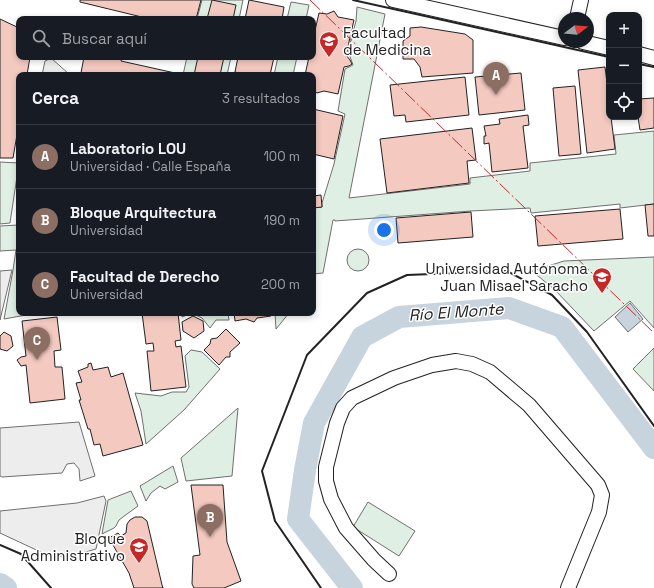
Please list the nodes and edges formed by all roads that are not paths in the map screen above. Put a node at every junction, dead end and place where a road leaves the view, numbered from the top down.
1 (394, 0) edge
2 (428, 0) edge
3 (581, 0) edge
4 (578, 12) edge
5 (558, 31) edge
6 (558, 37) edge
7 (594, 38) edge
8 (606, 40) edge
9 (594, 45) edge
10 (606, 47) edge
11 (642, 49) edge
12 (654, 51) edge
13 (642, 55) edge
14 (654, 58) edge
15 (389, 574) dead end
16 (568, 588) edge

1 - 6 street
2 - 5 street
3 - 4 street
7 - 8 street
9 - 10 street
11 - 12 street
13 - 14 street
15 - 16 street

